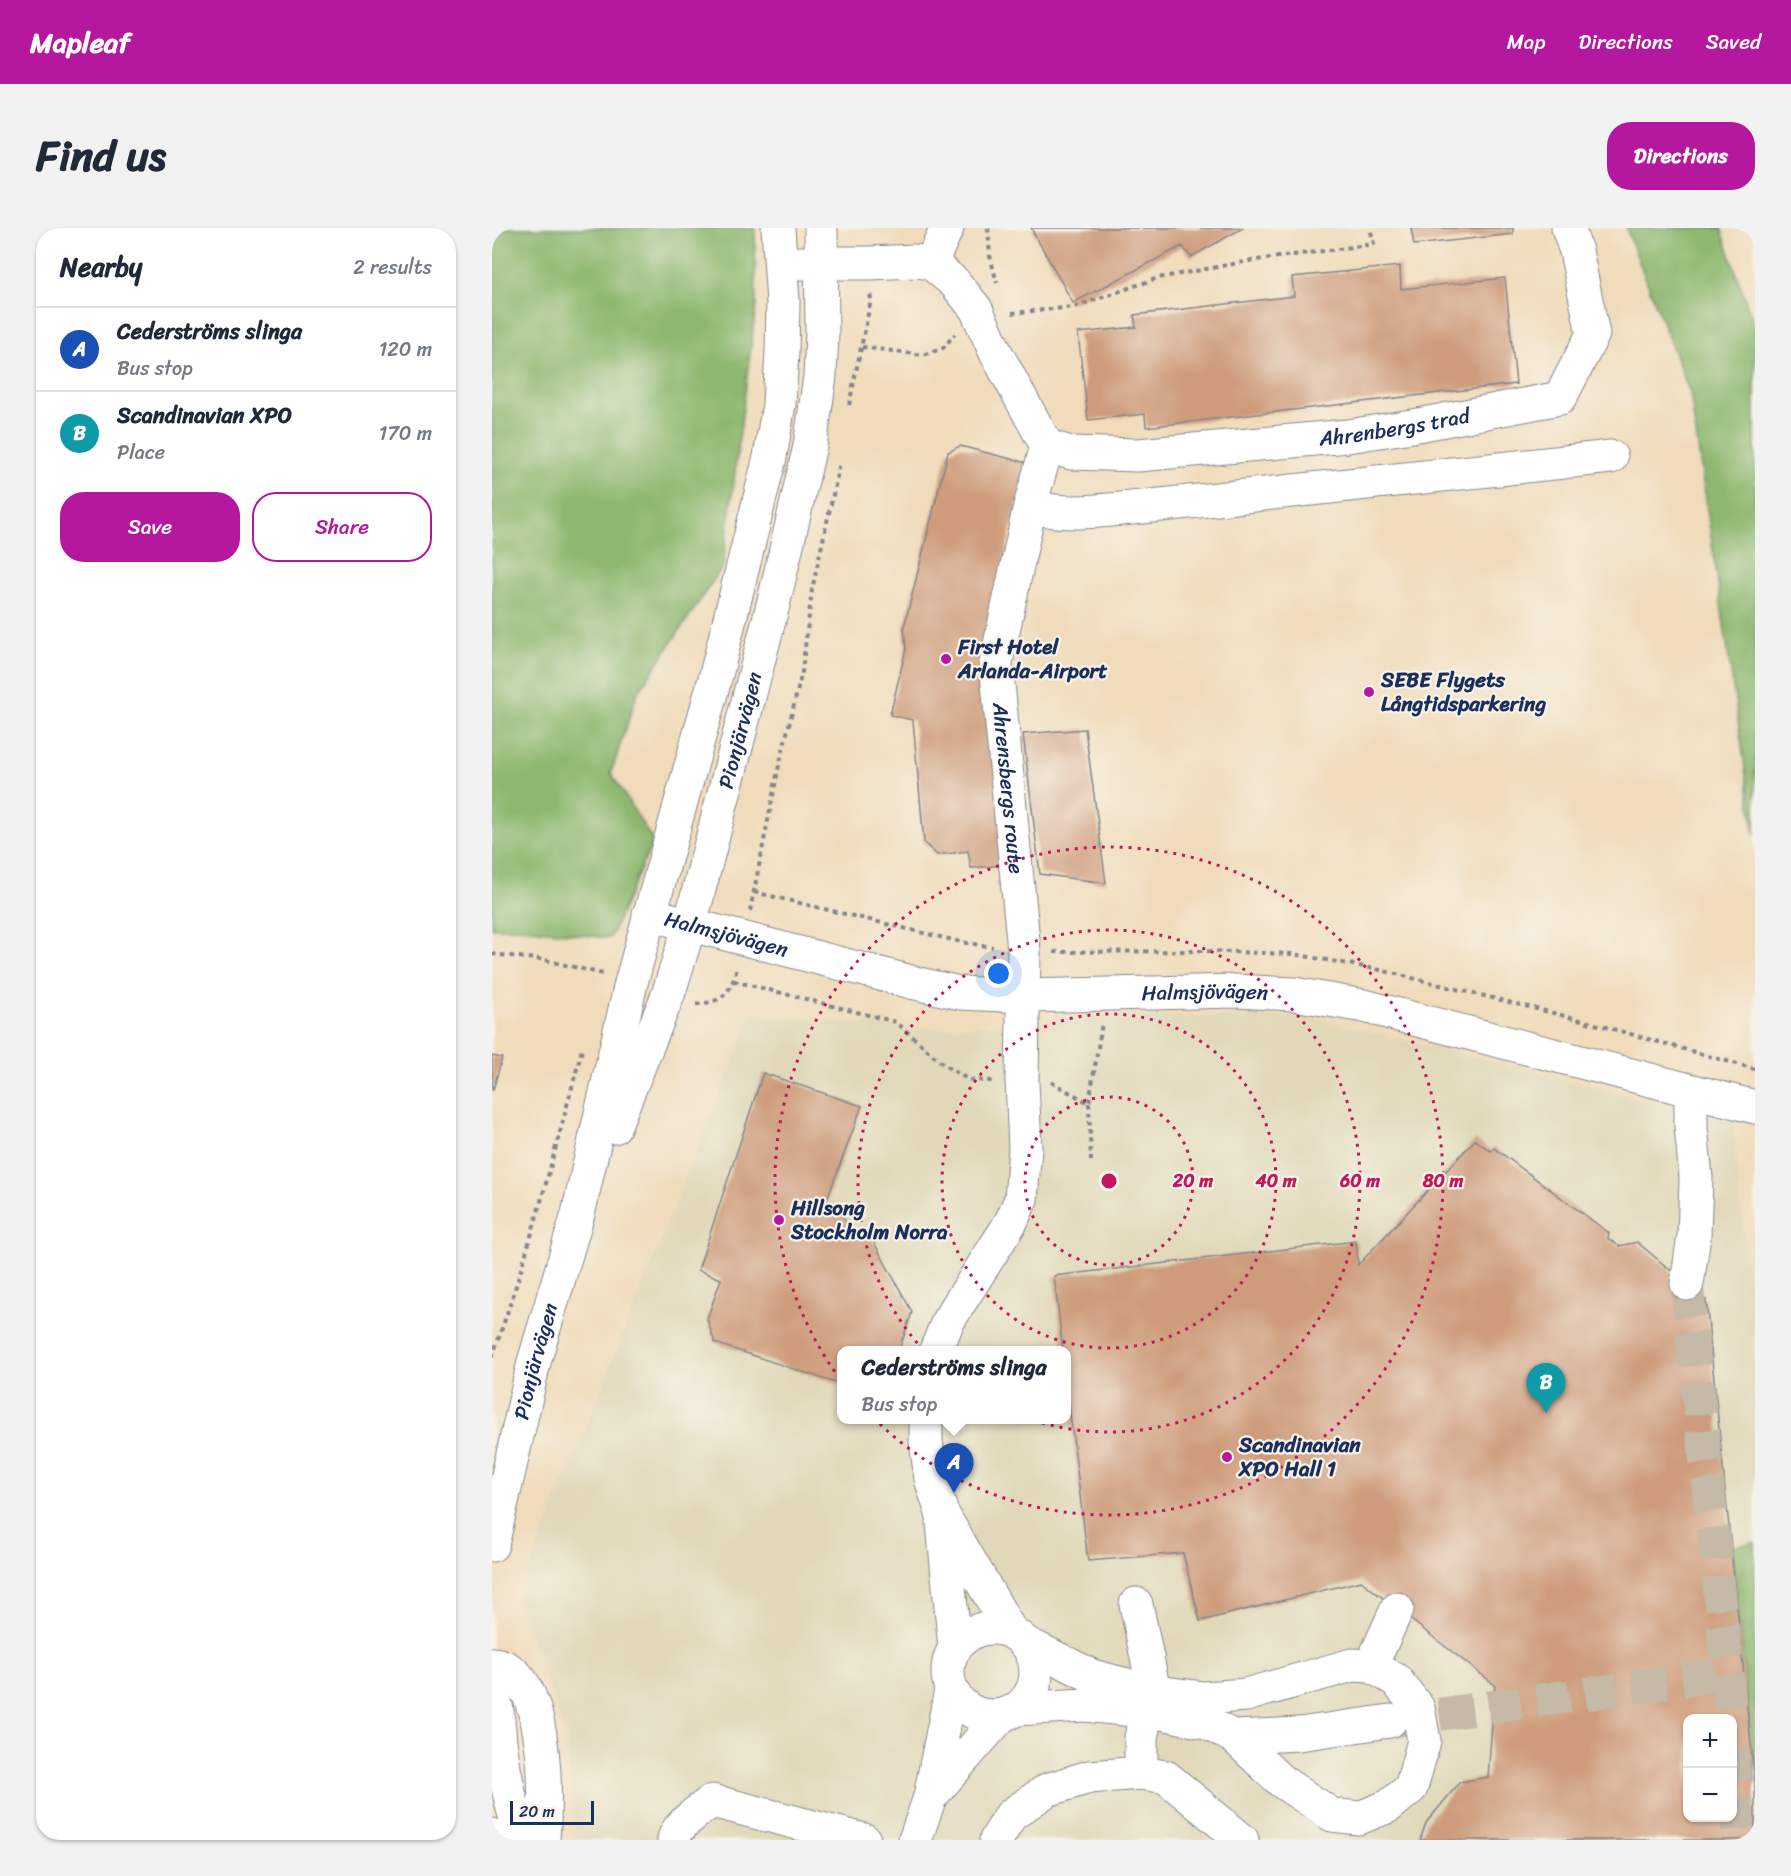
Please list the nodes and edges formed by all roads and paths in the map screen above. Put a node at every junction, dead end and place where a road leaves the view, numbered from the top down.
1 (778, 228) edge
2 (821, 228) edge
3 (946, 228) edge
4 (1370, 228) edge
5 (1568, 228) edge
6 (823, 262) junction
7 (782, 263) junction
8 (931, 263) junction
9 (970, 327) junction
10 (862, 347) dead end
11 (1047, 446) junction
12 (1611, 458) dead end
13 (1030, 506) junction
14 (648, 914) junction
15 (690, 924) junction
16 (603, 974) dead end
17 (734, 981) dead end
18 (599, 985) dead end
19 (1025, 996) junction
20 (1101, 1017) dead end
21 (584, 1041) dead end
22 (1000, 1081) dead end
23 (1052, 1082) dead end
24 (1691, 1091) junction
25 (1089, 1103) junction
26 (1755, 1107) edge
27 (1091, 1161) dead end
28 (578, 1214) junction
29 (1687, 1284) tunnel mouth
30 (938, 1346) edge
31 (492, 1357) edge
32 (926, 1424) edge
33 (502, 1448) edge
34 (942, 1513) junction
35 (492, 1545) edge
36 (1136, 1604) dead end
37 (1397, 1609) dead end
38 (1018, 1637) junction
39 (955, 1648) junction
40 (492, 1664) edge
41 (1371, 1666) junction
42 (492, 1689) edge
43 (951, 1690) junction
44 (1246, 1695) junction
45 (1149, 1701) junction
46 (1009, 1712) junction
47 (1234, 1737) junction
48 (1141, 1773) junction
49 (930, 1797) junction
50 (492, 1835) edge
51 (845, 1838) edge
52 (493, 1840) edge
53 (522, 1840) edge
54 (543, 1840) edge
55 (674, 1840) edge
56 (915, 1840) edge
57 (996, 1840) edge
58 (1242, 1840) edge

1 - 7 street, Pionjärvägen
2 - 6 street, Pionjärvägen
3 - 8 street
4 - 9 path
5 - 11 street, Ahrenbergs trad
6 - 7 street
6 - 8 street
6 - 15 street, Pionjärvägen
7 - 14 street, Pionjärvägen
8 - 9 street
9 - 10 path
9 - 11 street
11 - 13 street, Ahrensbergs route
12 - 13 street
13 - 19 street, Ahrensbergs route
14 - 15 street, Halmsjövägen
14 - 28 street, Pionjärvägen
15 - 19 street, Halmsjövägen
15 - 28 street, Pionjärvägen
16 - 18 path
17 - 22 path
19 - 24 street, Halmsjövägen
19 - 30 street, Ahrensbergs route
20 - 25 path
21 - 31 path
23 - 25 path
24 - 26 street, Halmsjövägen
24 - 29 street
25 - 27 path
28 - 33 street, Pionjärvägen
32 - 34 street
33 - 35 street, Pionjärvägen
34 - 38 street
34 - 39 street
36 - 45 street
37 - 41 street
38 - 39 street
38 - 45 street
38 - 46 street
39 - 43 street
40 - 54 street
41 - 44 street
41 - 47 street
42 - 53 street
43 - 46 street
43 - 49 street
44 - 45 street
44 - 47 street
45 - 46 street
45 - 47 street
45 - 48 street
46 - 49 street
48 - 57 street
48 - 58 street
49 - 56 street
50 - 52 street
51 - 55 street

